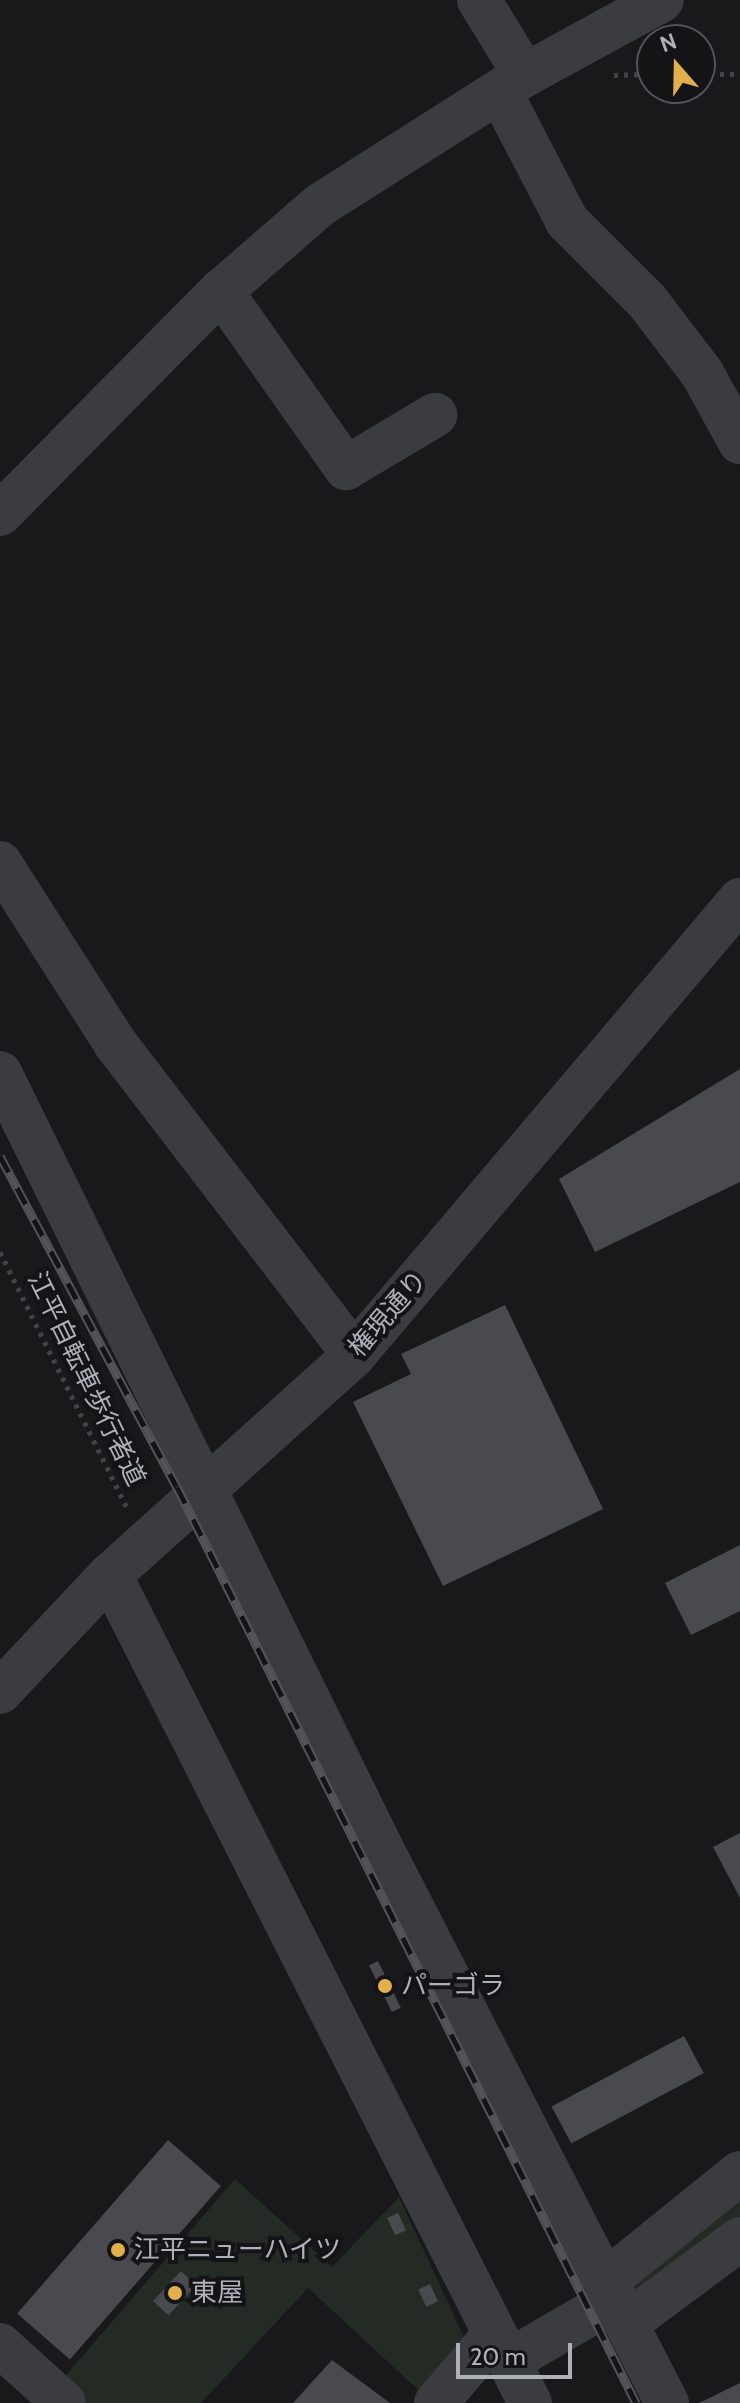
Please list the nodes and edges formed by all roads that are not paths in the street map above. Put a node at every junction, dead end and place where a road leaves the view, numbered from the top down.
1 (479, 0) edge
2 (662, 0) edge
3 (513, 84) junction
4 (221, 291) junction
5 (435, 415) dead end
6 (740, 442) edge
7 (0, 514) edge
8 (0, 863) edge
9 (740, 900) edge
10 (0, 1073) edge
11 (354, 1355) junction
12 (208, 1493) junction
13 (110, 1575) junction
14 (3, 1681) edge
15 (740, 2173) edge
16 (740, 2239) edge
17 (616, 2301) junction
18 (0, 2345) edge
19 (502, 2347) junction
20 (64, 2403) edge
21 (436, 2403) edge
22 (530, 2403) edge
23 (667, 2403) edge

1 - 3 street
2 - 3 street
3 - 4 street
3 - 6 street
4 - 5 street
4 - 7 street
8 - 11 street
9 - 11 street, 権現通り
10 - 12 street
11 - 12 street, 権現通り
12 - 13 street, 権現通り
12 - 17 street
13 - 14 street, 権現通り
13 - 19 street
15 - 17 street
16 - 17 street
17 - 19 street
17 - 23 street
18 - 20 street
19 - 21 street
19 - 22 street

